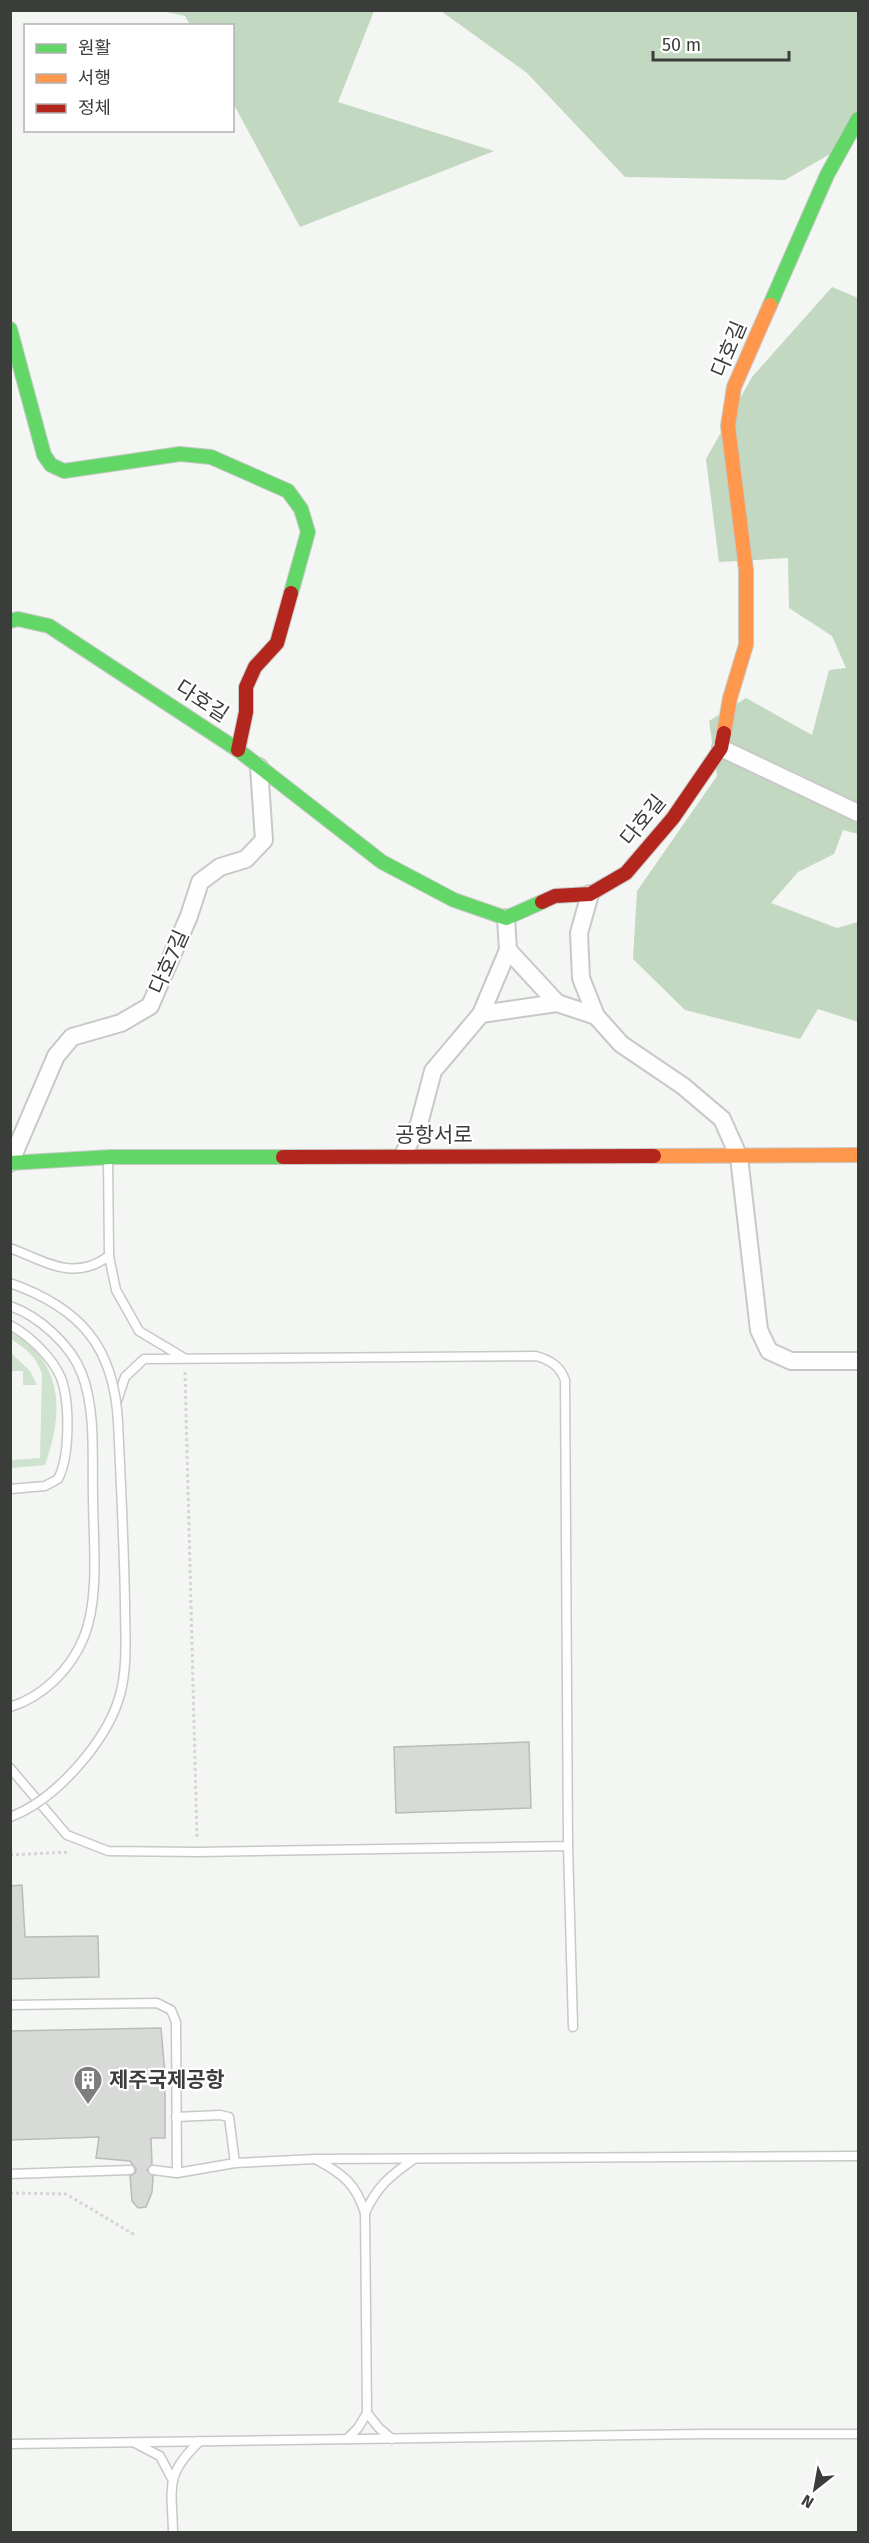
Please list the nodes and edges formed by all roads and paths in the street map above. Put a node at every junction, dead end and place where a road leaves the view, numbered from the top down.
1 (858, 119) edge
2 (10, 329) edge
3 (10, 621) edge
4 (721, 748) junction
5 (238, 750) junction
6 (260, 767) junction
7 (858, 813) edge
8 (590, 894) junction
9 (506, 918) junction
10 (508, 950) junction
11 (557, 1003) junction
12 (481, 1014) junction
13 (596, 1016) junction
14 (403, 1155) junction
15 (858, 1155) edge
16 (739, 1157) junction
17 (108, 1158) junction
18 (10, 1163) edge
19 (10, 1248) edge
20 (109, 1256) junction
21 (10, 1283) edge
22 (10, 1306) edge
23 (10, 1325) edge
24 (185, 1358) junction
25 (858, 1361) edge
26 (117, 1401) junction
27 (10, 1488) edge
28 (10, 1707) edge
29 (10, 1768) edge
30 (10, 1817) edge
31 (568, 1846) junction
32 (76, 1852) dead end
33 (198, 1852) junction
34 (10, 1855) edge
35 (10, 2006) edge
36 (573, 2027) dead end
37 (177, 2117) junction
38 (858, 2156) edge
39 (414, 2158) junction
40 (315, 2159) junction
41 (235, 2163) junction
42 (130, 2170) dead end
43 (153, 2170) dead end
44 (177, 2173) junction
45 (10, 2174) edge
46 (10, 2193) edge
47 (365, 2213) junction
48 (135, 2235) dead end
49 (367, 2413) junction
50 (858, 2434) edge
51 (347, 2439) junction
52 (393, 2439) junction
53 (200, 2441) junction
54 (134, 2442) junction
55 (10, 2444) edge
56 (172, 2479) junction
57 (173, 2532) edge

1 - 4 street, 다호길
2 - 5 street
3 - 5 street, 다호길
4 - 7 street
4 - 8 street, 다호길
5 - 6 street, 다호길
6 - 9 street, 다호길
6 - 18 street, 다호7길
8 - 9 street, 다호길
8 - 13 street
9 - 10 street
10 - 11 street
10 - 12 street
11 - 12 street
11 - 13 street
12 - 14 street
13 - 16 street
14 - 16 street, 공항서로
14 - 17 street, 공항서로
15 - 16 street, 공항서로
16 - 25 street
17 - 18 street, 공항서로
17 - 20 lane
19 - 20 lane
20 - 24 lane
21 - 26 lane, bridge
22 - 28 lane
23 - 27 lane
24 - 26 lane
24 - 31 lane
24 - 33 path
26 - 30 lane, bridge
29 - 33 lane
31 - 33 lane
31 - 36 lane
32 - 34 path
35 - 37 lane
37 - 41 lane
37 - 44 lane
38 - 39 lane
39 - 40 lane
39 - 47 lane
40 - 41 lane
40 - 47 lane
41 - 44 lane
42 - 45 lane
43 - 44 lane
46 - 48 path
47 - 49 lane
49 - 51 lane
49 - 52 lane
50 - 52 lane
51 - 52 lane
51 - 53 lane
53 - 54 lane
53 - 56 lane
54 - 55 lane
54 - 56 lane
56 - 57 lane

